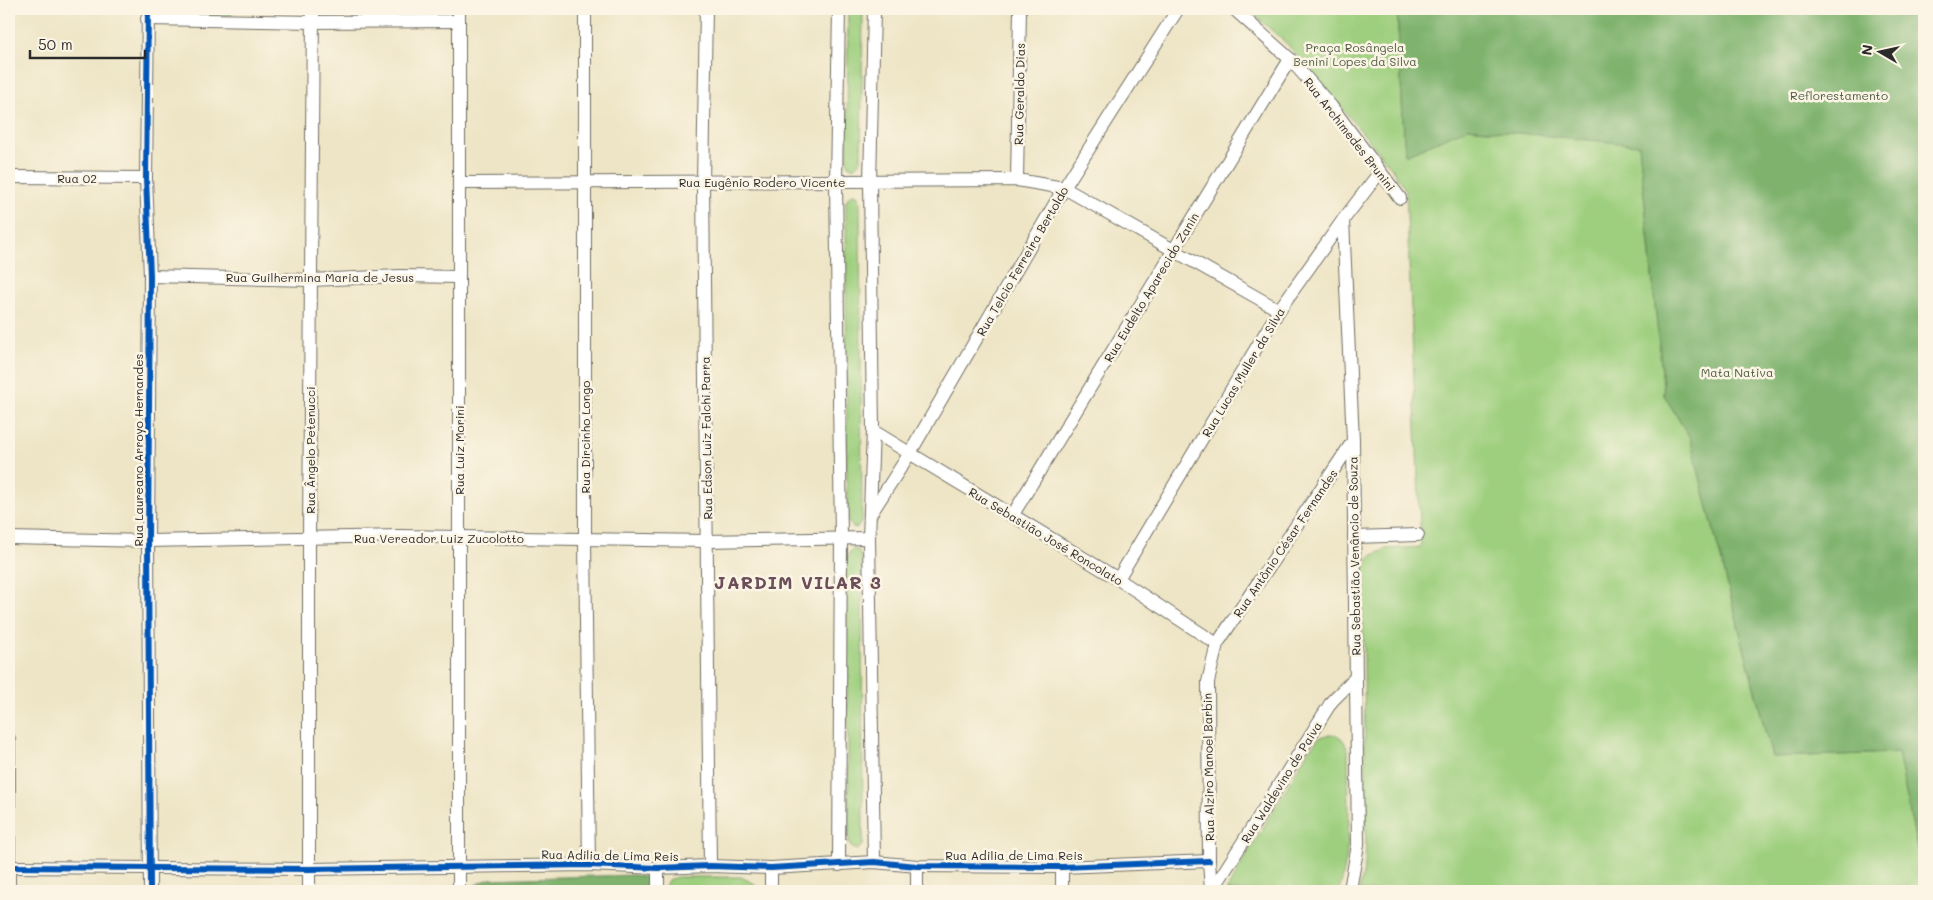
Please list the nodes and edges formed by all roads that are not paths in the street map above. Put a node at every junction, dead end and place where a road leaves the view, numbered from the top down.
1 (584, 9) edge
2 (706, 9) edge
3 (839, 9) edge
4 (874, 9) edge
5 (1020, 9) edge
6 (1178, 9) edge
7 (1234, 9) edge
8 (148, 14) edge
9 (313, 15) edge
10 (459, 15) edge
11 (1290, 59) junction
12 (9, 169) edge
13 (1380, 172) junction
14 (9, 177) edge
15 (146, 178) junction
16 (1017, 180) junction
17 (836, 182) junction
18 (870, 182) junction
19 (459, 183) junction
20 (585, 183) junction
21 (704, 183) junction
22 (9, 186) edge
23 (1064, 188) junction
24 (1400, 198) dead end
25 (1343, 220) junction
26 (1173, 250) junction
27 (150, 276) junction
28 (459, 278) junction
29 (311, 280) junction
30 (1279, 310) junction
31 (873, 431) junction
32 (1352, 441) junction
33 (910, 453) junction
34 (870, 515) junction
35 (1012, 516) junction
36 (1418, 535) dead end
37 (459, 537) junction
38 (1354, 537) junction
39 (9, 538) edge
40 (309, 538) junction
41 (841, 538) junction
42 (869, 538) junction
43 (586, 540) junction
44 (148, 541) junction
45 (707, 541) junction
46 (1118, 579) junction
47 (1217, 644) junction
48 (1355, 678) junction
49 (9, 740) edge
50 (1209, 861) junction
51 (874, 862) junction
52 (589, 865) junction
53 (839, 865) junction
54 (710, 866) junction
55 (917, 866) junction
56 (459, 867) junction
57 (1062, 867) junction
58 (9, 868) edge
59 (658, 868) junction
60 (770, 868) junction
61 (150, 869) junction
62 (309, 869) junction
63 (9, 891) edge
64 (150, 891) edge
65 (310, 891) edge
66 (459, 891) edge
67 (658, 891) edge
68 (771, 891) edge
69 (917, 891) edge
70 (1062, 891) edge
71 (1212, 891) edge
72 (1348, 891) edge

1 - 20 street, Rua Dircinho Longo
2 - 21 street, Rua Edson Luiz Falchi Parra
3 - 17 street
4 - 18 street
5 - 16 street, Rua Geraldo Dias
6 - 23 street, Rua Telcio Ferreira Bertoldo
7 - 11 street, Rua Archimedes Brunini
8 - 9 street
8 - 15 street, Rua Laureano Arroyo Hernandes
9 - 10 street
9 - 29 street, Rua Ângelo Petenucci
10 - 19 street, Rua Luiz Morini
11 - 13 street, Rua Archimedes Brunini
11 - 26 street, Rua Eudelto Aparecido Zanin
12 - 14 street
13 - 24 street, Rua Archimedes Brunini
13 - 25 street, Rua Lucas Muller da Silva
14 - 15 street, Rua 02
14 - 22 street
15 - 27 street, Rua Laureano Arroyo Hernandes
16 - 18 street, Rua Eugênio Rodero Vicente
16 - 23 street, Rua Eugênio Rodero Vicente
17 - 18 street, Rua Eugênio Rodero Vicente
17 - 21 street, Rua Eugênio Rodero Vicente
17 - 41 street
18 - 31 street
19 - 20 street, Rua Eugênio Rodero Vicente
19 - 28 street, Rua Luiz Morini
20 - 21 street, Rua Eugênio Rodero Vicente
20 - 43 street, Rua Dircinho Longo
21 - 45 street, Rua Edson Luiz Falchi Parra
23 - 26 street, Rua Eugênio Rodero Vicente
23 - 33 street, Rua Telcio Ferreira Bertoldo
25 - 30 street, Rua Lucas Muller da Silva
25 - 32 street, Rua Sebastião Venâncio de Souza
26 - 30 street, Rua Eugênio Rodero Vicente
26 - 35 street, Rua Eudelto Aparecido Zanin
27 - 29 street, Rua Guilhermina Maria de Jesus
27 - 44 street, Rua Laureano Arroyo Hernandes
28 - 29 street, Rua Guilhermina Maria de Jesus
28 - 37 street, Rua Luiz Morini
29 - 40 street, Rua Ângelo Petenucci
30 - 46 street, Rua Lucas Muller da Silva
31 - 33 street, Rua Sebastião José Roncolato
31 - 34 street
32 - 38 street, Rua Sebastião Venâncio de Souza
32 - 47 street, Rua Antônio César Fernandes
33 - 34 street, Rua Telcio Ferreira Bertoldo
33 - 35 street, Rua Sebastião José Roncolato
34 - 42 street
35 - 46 street, Rua Sebastião José Roncolato
36 - 38 street
37 - 40 street, Rua Vereador Luiz Zucolotto
37 - 43 street, Rua Vereador Luiz Zucolotto
37 - 56 street, Rua Luiz Morini
38 - 48 street, Rua Sebastião Venâncio de Souza
39 - 44 street, Rua Vereador Luiz Zucolotto
40 - 44 street, Rua Vereador Luiz Zucolotto
40 - 62 street, Rua Ângelo Petenucci
41 - 42 street, Rua Vereador Luiz Zucolotto
41 - 45 street, Rua Vereador Luiz Zucolotto
41 - 53 street
42 - 51 street
43 - 45 street, Rua Vereador Luiz Zucolotto
43 - 52 street, Rua Dircinho Longo
44 - 61 street, Rua Laureano Arroyo Hernandes
45 - 54 street, Rua Edson Luiz Falchi Parra
46 - 47 street, Rua Sebastião José Roncolato
47 - 50 street, Rua Alziro Manoel Barbin
48 - 71 street, Rua Waldevino de Paiva
48 - 72 street, Rua Sebastião Venâncio de Souza
49 - 58 street
50 - 57 street, Rua Adilia de Lima Reis
50 - 71 street, Rua Alziro Manoel Barbin
51 - 53 street, Rua Adilia de Lima Reis
51 - 55 street, Rua Adilia de Lima Reis
52 - 56 street, Rua Adilia de Lima Reis
52 - 59 street, Rua Adilia de Lima Reis
53 - 60 street, Rua Adilia de Lima Reis
54 - 59 street, Rua Adilia de Lima Reis
54 - 60 street, Rua Adilia de Lima Reis
55 - 57 street, Rua Adilia de Lima Reis
55 - 69 street
56 - 62 street, Rua Adilia de Lima Reis
56 - 66 street, Rua Luiz Morini
57 - 70 street
58 - 61 street, Rua Adilia de Lima Reis
58 - 63 street
59 - 67 street
60 - 68 street
61 - 62 street, Rua Adilia de Lima Reis
61 - 64 street, Rua Laureano Arroyo Hernandes
62 - 65 street, Rua Ângelo Petenucci

